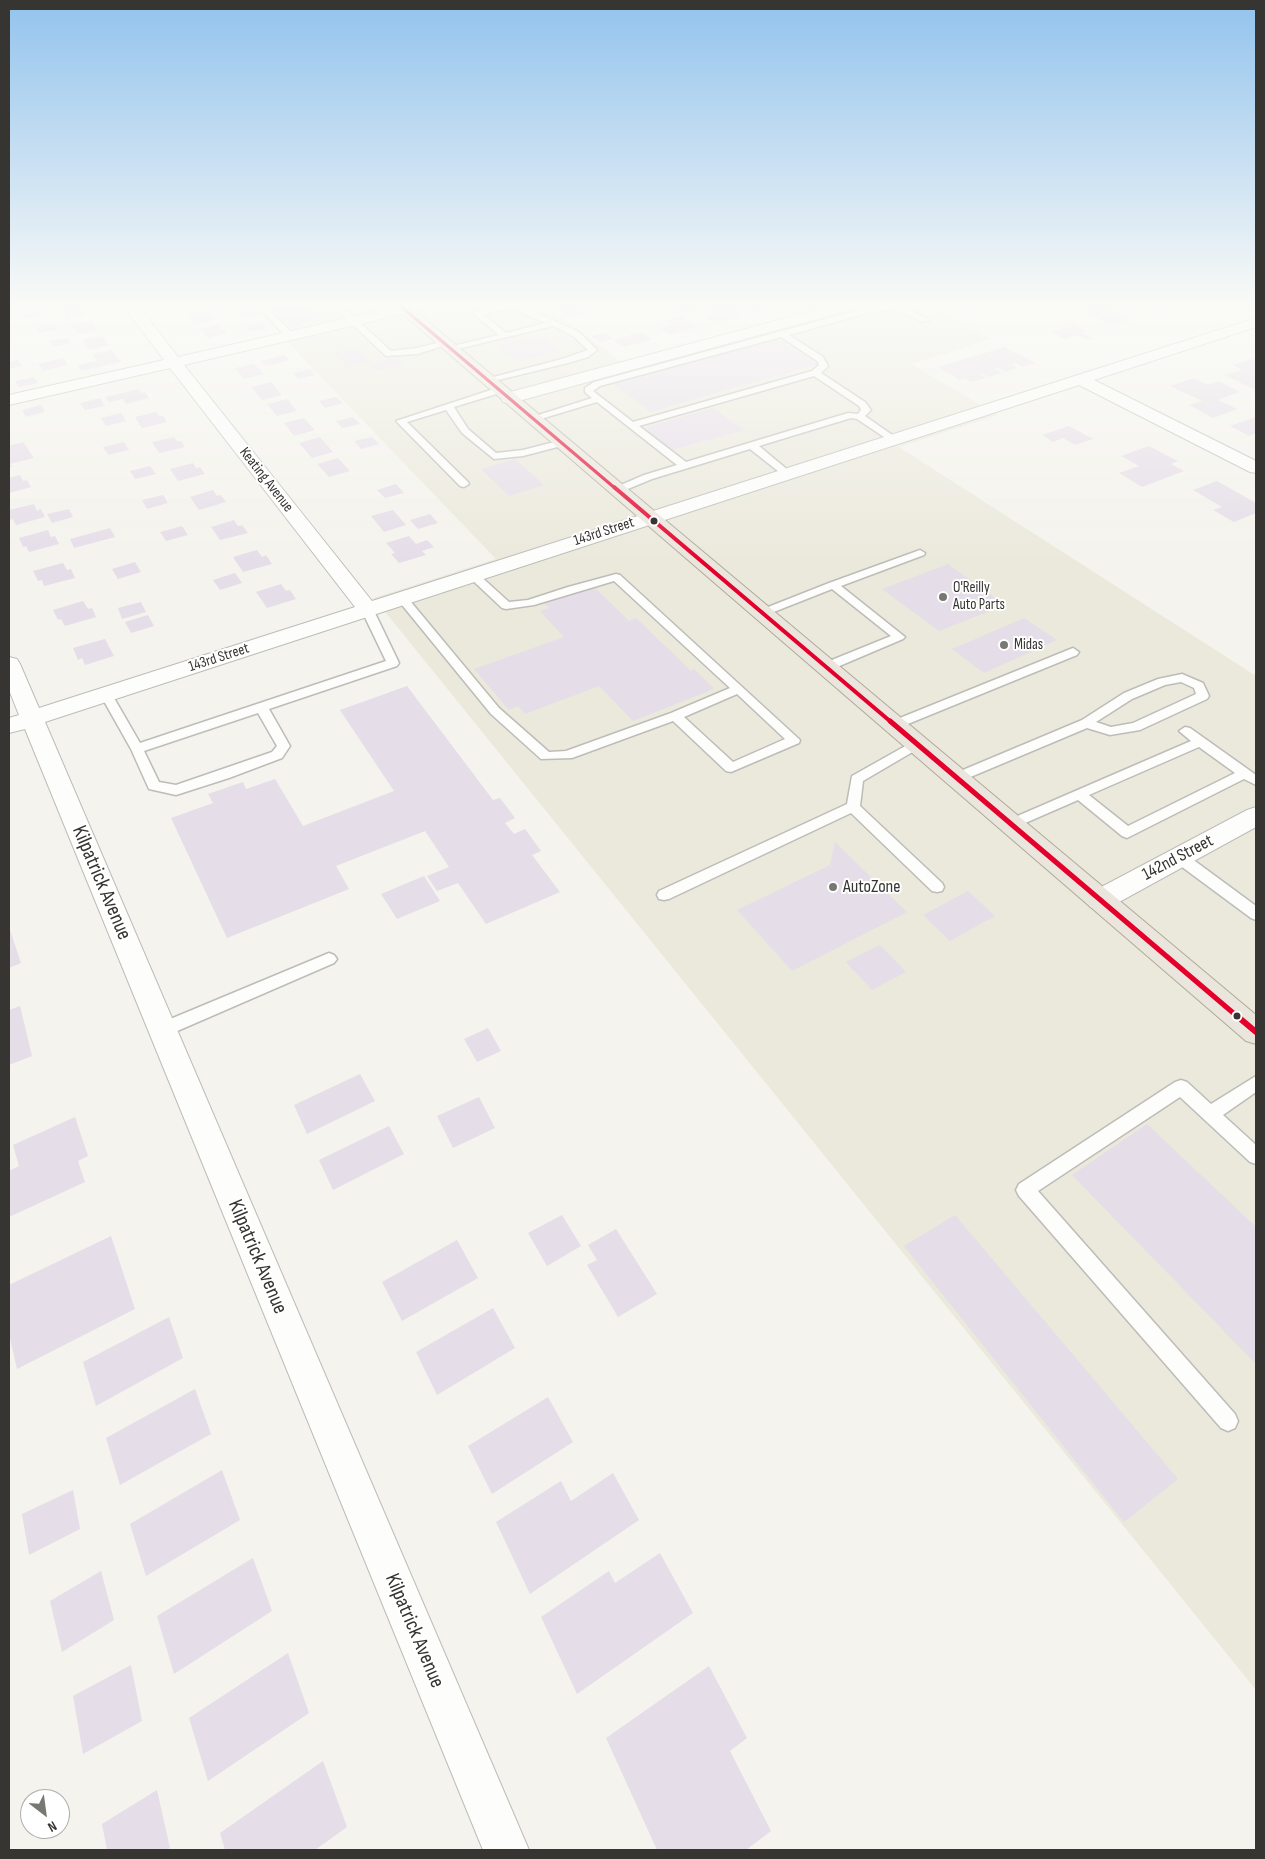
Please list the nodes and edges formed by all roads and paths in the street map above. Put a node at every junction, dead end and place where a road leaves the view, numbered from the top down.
1 (53, 390) edge
2 (196, 390) edge
3 (497, 390) edge
4 (500, 390) edge
5 (589, 390) edge
6 (754, 390) edge
7 (841, 390) edge
8 (1044, 390) edge
9 (1103, 390) edge
10 (9, 400) edge
11 (599, 400) junction
12 (449, 407) junction
13 (860, 417) junction
14 (534, 418) junction
15 (632, 425) junction
16 (893, 439) junction
17 (562, 443) junction
18 (751, 445) junction
19 (685, 466) junction
20 (1256, 468) edge
21 (786, 473) junction
22 (464, 484) dead end
23 (618, 490) junction
24 (650, 517) junction
25 (920, 553) dead end
26 (473, 575) junction
27 (833, 586) junction
28 (402, 598) junction
29 (367, 610) junction
30 (762, 613) junction
31 (1073, 652) dead end
32 (9, 664) edge
33 (826, 667) junction
34 (738, 689) junction
35 (106, 694) junction
36 (262, 707) junction
37 (675, 716) junction
38 (20, 722) edge
39 (1086, 723) junction
40 (894, 725) junction
41 (1185, 731) dead end
42 (1200, 742) junction
43 (916, 744) junction
44 (137, 749) junction
45 (1250, 777) edge
46 (956, 778) junction
47 (1080, 795) junction
48 (853, 807) junction
49 (1256, 816) edge
50 (1011, 824) junction
51 (1179, 858) junction
52 (937, 887) dead end
53 (664, 895) dead end
54 (1100, 900) junction
55 (1256, 914) edge
56 (329, 959) dead end
57 (1254, 1027) edge
58 (162, 1030) junction
59 (1256, 1083) edge
60 (1211, 1114) junction
61 (1256, 1156) edge
62 (1228, 1421) dead end
63 (506, 1850) edge

1 - 10 street
2 - 29 street, Keating Avenue
3 - 12 lane
4 - 14 main road
5 - 11 lane
6 - 15 lane
7 - 13 lane
8 - 16 street, 143rd Street
9 - 20 street
11 - 14 lane
11 - 15 lane
12 - 17 lane
12 - 22 lane
13 - 16 lane
13 - 18 lane
14 - 17 main road
15 - 19 lane
16 - 21 street, 143rd Street
17 - 23 main road
18 - 19 lane
18 - 21 lane
19 - 23 lane
21 - 24 street, 143rd Street
23 - 24 main road
24 - 26 street, 143rd Street
24 - 30 main road
25 - 27 lane
26 - 28 street, 143rd Street
26 - 34 lane
27 - 30 lane
27 - 33 lane
28 - 29 street, 143rd Street
28 - 37 lane
29 - 35 street, 143rd Street
29 - 36 lane
30 - 33 main road
31 - 40 lane
32 - 38 street, Kilpatrick Avenue
33 - 40 main road
34 - 37 lane
34 - 37 lane
35 - 38 street, 143rd Street
35 - 44 lane
36 - 44 lane
36 - 44 lane
38 - 58 street, Kilpatrick Avenue
39 - 39 lane
39 - 46 lane
40 - 43 main road
41 - 42 lane
42 - 45 lane
42 - 47 lane
43 - 46 main road
43 - 48 lane
45 - 47 lane
46 - 50 main road
47 - 50 lane
48 - 52 lane
48 - 53 lane
49 - 51 street, 142nd Street
50 - 54 main road
51 - 54 street, 142nd Street
51 - 55 lane
54 - 57 main road
56 - 58 lane
58 - 63 street, Kilpatrick Avenue
59 - 60 lane
60 - 61 lane
60 - 62 lane

